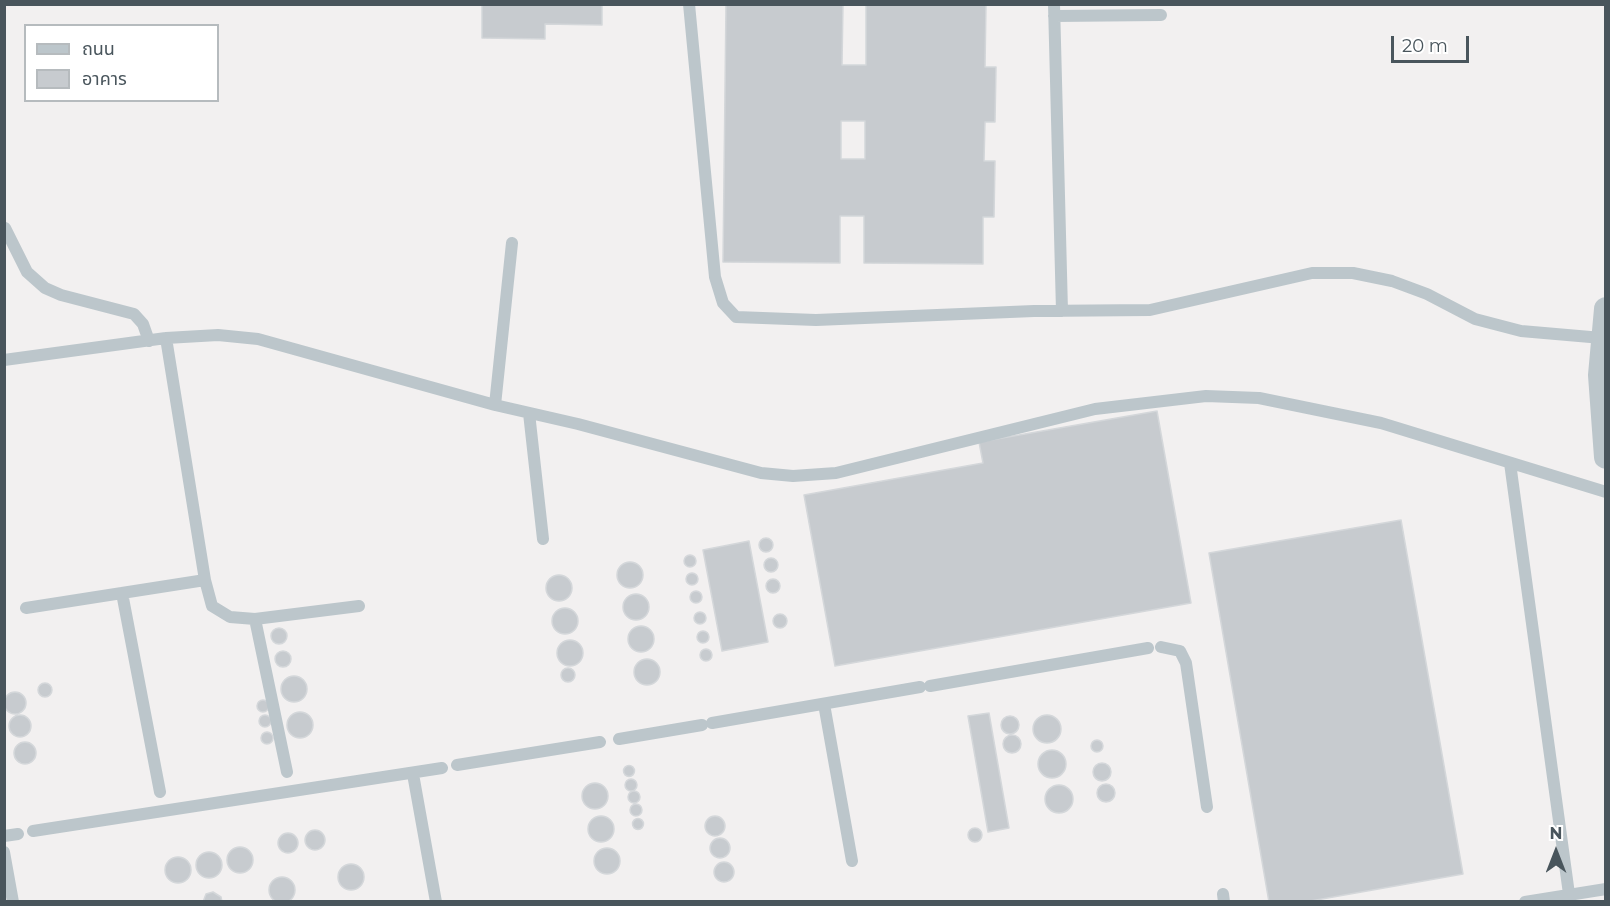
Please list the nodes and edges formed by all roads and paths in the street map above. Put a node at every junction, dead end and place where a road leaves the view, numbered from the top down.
1 (689, 4) edge
2 (1054, 10) edge
3 (1161, 15) dead end
4 (5, 228) edge
5 (512, 243) dead end
6 (1605, 309) edge
7 (1062, 311) junction
8 (166, 338) junction
9 (1602, 338) junction
10 (149, 341) junction
11 (4, 360) edge
12 (495, 405) junction
13 (529, 413) junction
14 (1605, 457) edge
15 (1510, 463) junction
16 (1605, 492) edge
17 (543, 539) dead end
18 (205, 580) junction
19 (122, 593) junction
20 (359, 606) dead end
21 (26, 608) dead end
22 (255, 619) junction
23 (1161, 647) dead end
24 (1148, 648) dead end
25 (824, 704) junction
26 (619, 739) dead end
27 (600, 742) dead end
28 (457, 765) dead end
29 (442, 768) dead end
30 (287, 772) dead end
31 (413, 774) junction
32 (160, 792) dead end
33 (1207, 807) dead end
34 (33, 831) dead end
35 (18, 834) dead end
36 (4, 836) edge
37 (4, 852) edge
38 (852, 861) dead end
39 (1605, 888) edge
40 (1569, 894) junction
41 (13, 902) edge
42 (436, 902) edge
43 (1525, 902) edge

1 - 7 lane
2 - 3 lane
2 - 7 lane
4 - 10 lane
5 - 12 lane
6 - 9 street
7 - 9 lane
8 - 10 lane
8 - 12 lane
8 - 18 lane
9 - 14 street
10 - 11 lane
12 - 13 lane
13 - 15 lane
13 - 17 lane
15 - 16 lane
15 - 40 lane
18 - 19 lane
18 - 22 lane
19 - 21 lane
19 - 32 lane
20 - 22 lane
22 - 30 lane
23 - 33 lane
24 - 25 lane
25 - 26 lane
25 - 38 lane
27 - 28 lane
29 - 31 lane
31 - 34 lane
31 - 42 lane
35 - 36 lane
37 - 41 lane
39 - 40 lane
40 - 43 lane

